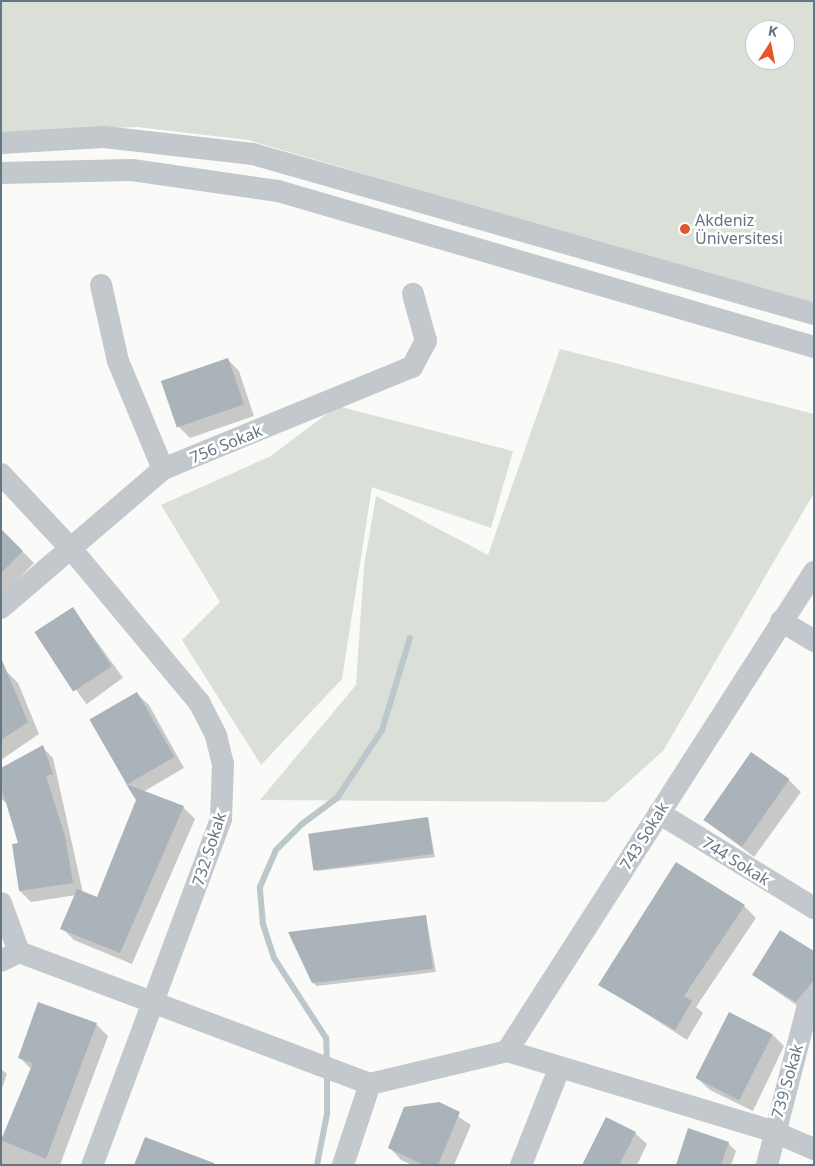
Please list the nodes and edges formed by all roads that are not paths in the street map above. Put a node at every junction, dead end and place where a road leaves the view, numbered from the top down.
1 (1, 143) edge
2 (1, 173) edge
3 (101, 285) dead end
4 (413, 294) dead end
5 (814, 314) edge
6 (814, 347) edge
7 (163, 469) junction
8 (1, 474) edge
9 (73, 551) junction
10 (814, 572) edge
11 (1, 608) edge
12 (781, 621) junction
13 (814, 641) edge
14 (658, 813) junction
15 (1, 903) edge
16 (814, 908) edge
17 (10, 956) edge
18 (814, 1000) edge
19 (153, 1006) junction
20 (507, 1051) junction
21 (559, 1069) junction
22 (370, 1084) junction
23 (772, 1131) junction
24 (814, 1149) edge
25 (92, 1165) edge
26 (343, 1165) edge
27 (522, 1165) edge
28 (767, 1165) edge

1 - 5 street
2 - 6 street
3 - 7 street
4 - 7 street, 756 Sokak
7 - 9 street, 756 Sokak
8 - 9 street, 732 Sokak
9 - 11 street, 756 Sokak
9 - 19 street, 732 Sokak
10 - 12 street, 743 Sokak
12 - 13 street
12 - 14 street, 743 Sokak
14 - 16 street, 744 Sokak
14 - 20 street, 743 Sokak
15 - 17 street
17 - 19 street
18 - 23 street, 739 Sokak
19 - 22 street
19 - 25 street, 732 Sokak
20 - 21 street
20 - 22 street
21 - 23 street
21 - 27 street
22 - 26 street
23 - 24 street
23 - 28 street, 739 Sokak

